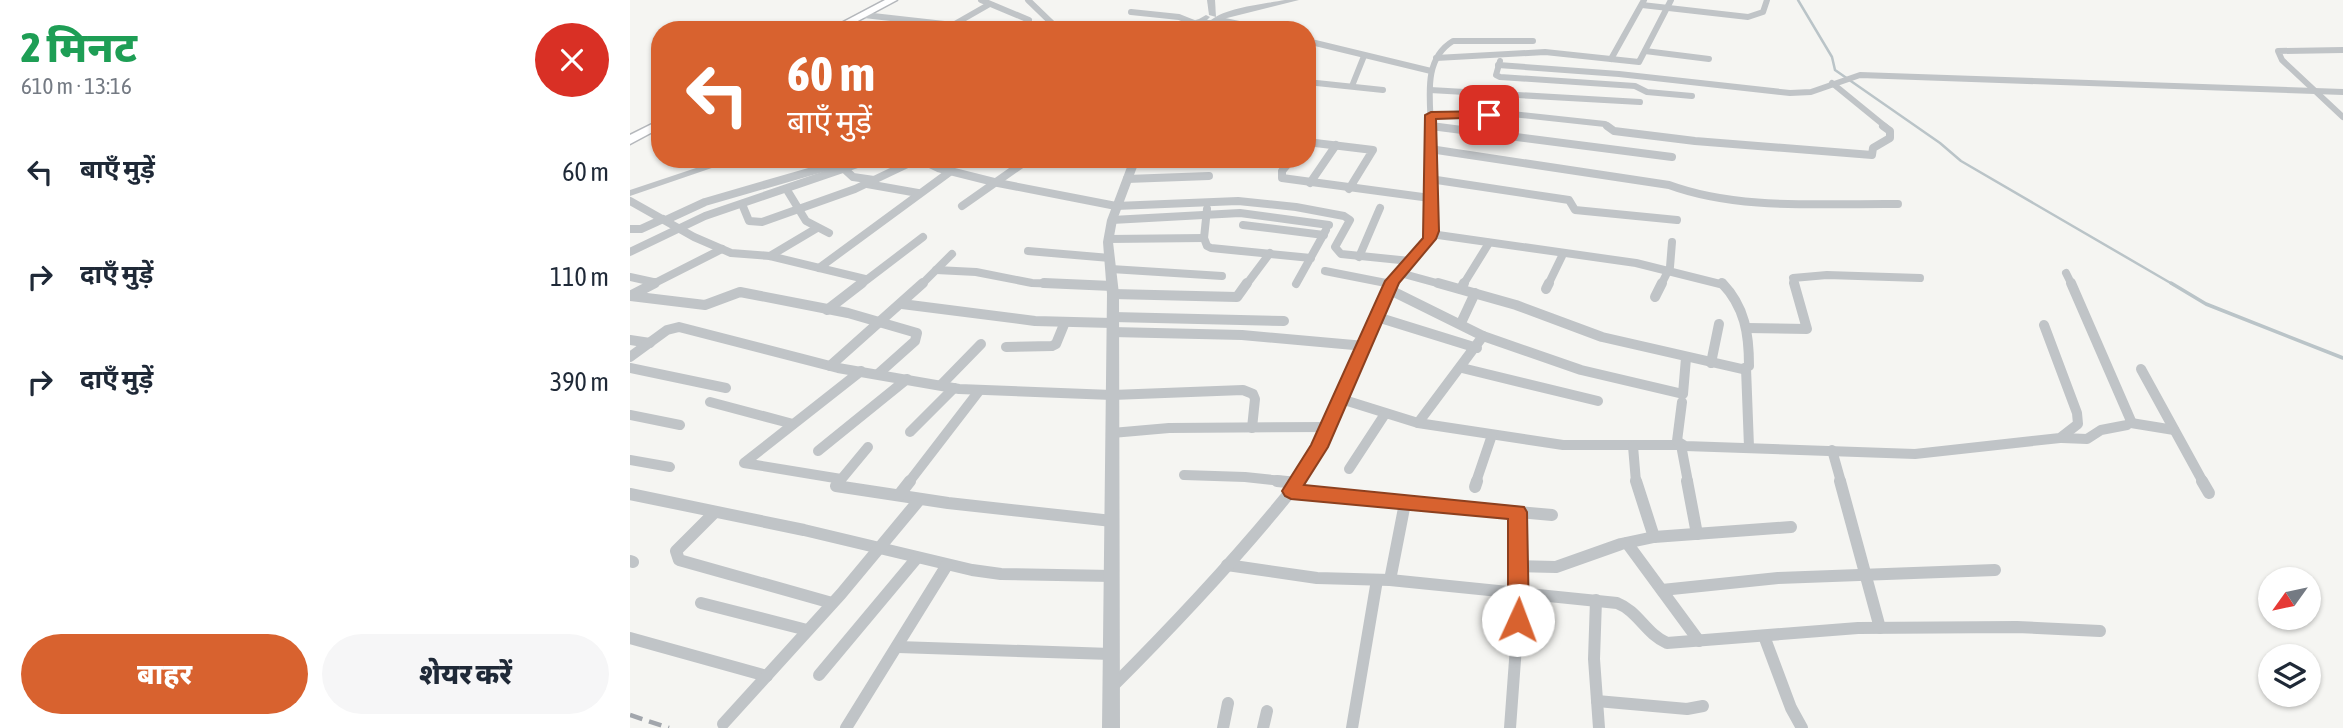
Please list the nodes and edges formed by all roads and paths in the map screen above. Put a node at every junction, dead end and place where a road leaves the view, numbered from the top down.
1 (892, 0) edge
2 (981, 0) edge
3 (1028, 0) edge
4 (1211, 0) edge
5 (1295, 0) edge
6 (1671, 0) edge
7 (1767, 0) edge
8 (1643, 2) edge
9 (988, 5) junction
10 (1667, 8) junction
11 (977, 11) junction
12 (1131, 12) dead end
13 (864, 15) junction
14 (1010, 15) dead end
15 (1029, 20) dead end
16 (851, 21) edge
17 (917, 21) edge
18 (959, 21) edge
19 (1050, 21) edge
20 (1209, 21) edge
21 (1533, 41) dead end
22 (1316, 43) edge
23 (2343, 50) edge
24 (1645, 51) junction
25 (1502, 52) junction
26 (1364, 56) junction
27 (1436, 58) junction
28 (1611, 59) junction
29 (1709, 59) dead end
30 (1499, 65) junction
31 (1431, 71) junction
32 (1834, 82) junction
33 (1316, 83) edge
34 (1352, 86) junction
35 (1430, 89) junction
36 (1383, 90) dead end
37 (2314, 92) junction
38 (2343, 92) edge
39 (1692, 96) dead end
40 (1640, 102) dead end
41 (2343, 117) edge
42 (1431, 121) junction
43 (651, 128) edge
44 (630, 140) edge
45 (1316, 143) edge
46 (1336, 145) junction
47 (1430, 149) junction
48 (1672, 157) dead end
49 (706, 168) edge
50 (826, 168) edge
51 (832, 168) edge
52 (845, 168) edge
53 (900, 168) edge
54 (941, 168) edge
55 (1017, 168) edge
56 (1131, 168) edge
57 (1286, 168) edge
58 (951, 171) junction
59 (1209, 176) dead end
60 (1127, 178) junction
61 (1430, 179) junction
62 (871, 182) junction
63 (998, 183) junction
64 (1310, 183) junction
65 (1349, 189) junction
66 (786, 190) junction
67 (630, 193) edge
68 (918, 193) junction
69 (1430, 198) junction
70 (630, 201) edge
71 (1208, 201) junction
72 (742, 204) junction
73 (1898, 204) dead end
74 (962, 206) dead end
75 (1380, 208) dead end
76 (795, 209) junction
77 (1207, 212) junction
78 (1114, 213) junction
79 (1335, 214) junction
80 (665, 219) junction
81 (1678, 220) dead end
82 (1242, 225) dead end
83 (1329, 225) junction
84 (678, 228) junction
85 (817, 228) junction
86 (632, 229) edge
87 (829, 233) dead end
88 (1431, 234) junction
89 (1324, 236) junction
90 (923, 237) dead end
91 (1205, 238) junction
92 (1109, 239) junction
93 (1672, 242) dead end
94 (1489, 243) junction
95 (722, 249) junction
96 (1028, 251) dead end
97 (630, 253) edge
98 (1270, 253) junction
99 (952, 254) dead end
100 (1563, 254) junction
101 (770, 256) junction
102 (1360, 257) junction
103 (1311, 258) junction
104 (1410, 261) junction
105 (1110, 264) junction
106 (819, 268) junction
107 (936, 270) junction
108 (1325, 271) dead end
109 (1668, 271) junction
110 (1400, 273) junction
111 (2066, 273) dead end
112 (1222, 276) dead end
113 (630, 277) edge
114 (1920, 278) dead end
115 (865, 279) junction
116 (653, 282) junction
117 (1296, 284) dead end
118 (1390, 287) junction
119 (1461, 289) junction
120 (1546, 289) dead end
121 (1112, 290) junction
122 (1475, 293) junction
123 (1655, 297) dead end
124 (902, 304) junction
125 (827, 310) junction
126 (1377, 317) junction
127 (1284, 321) dead end
128 (1065, 322) junction
129 (880, 323) junction
130 (1461, 323) junction
131 (1112, 324) junction
132 (1719, 324) dead end
133 (2044, 325) dead end
134 (1747, 328) junction
135 (1483, 336) junction
136 (630, 340) edge
137 (650, 343) junction
138 (981, 344) dead end
139 (1006, 346) dead end
140 (1365, 346) junction
141 (1477, 348) junction
142 (630, 358) edge
143 (1686, 358) junction
144 (1712, 363) junction
145 (830, 366) junction
146 (630, 368) edge
147 (1462, 368) junction
148 (1746, 368) junction
149 (2141, 369) dead end
150 (861, 372) junction
151 (878, 374) junction
152 (907, 379) junction
153 (941, 385) junction
154 (726, 388) dead end
155 (954, 388) junction
156 (979, 391) junction
157 (1112, 395) junction
158 (1341, 399) junction
159 (1598, 401) dead end
160 (710, 402) dead end
161 (1682, 402) dead end
162 (1385, 414) junction
163 (630, 415) edge
164 (2131, 423) junction
165 (793, 424) junction
166 (1418, 424) junction
167 (680, 425) dead end
168 (1328, 427) junction
169 (1252, 428) junction
170 (2174, 429) junction
171 (910, 432) dead end
172 (1112, 433) junction
173 (1492, 435) junction
174 (2060, 438) junction
175 (1681, 445) junction
176 (1633, 446) junction
177 (869, 447) dead end
178 (1749, 447) junction
179 (1832, 450) junction
180 (818, 451) dead end
181 (630, 460) edge
182 (670, 467) dead end
183 (1349, 470) dead end
184 (1184, 475) dead end
185 (841, 479) junction
186 (1294, 487) junction
187 (1475, 487) dead end
188 (2209, 493) dead end
189 (630, 494) edge
190 (898, 495) junction
191 (920, 499) junction
192 (1405, 503) junction
193 (715, 512) junction
194 (1518, 512) junction
195 (1552, 515) dead end
196 (1112, 521) junction
197 (1791, 527) dead end
198 (1697, 534) junction
199 (1654, 537) junction
200 (1627, 543) junction
201 (877, 550) junction
202 (916, 559) junction
203 (947, 565) junction
204 (1227, 565) junction
205 (1519, 566) junction
206 (1995, 570) dead end
207 (1864, 573) junction
208 (1112, 576) junction
209 (1383, 580) junction
210 (1661, 590) junction
211 (1520, 592) junction
212 (1596, 600) junction
213 (701, 603) dead end
214 (832, 603) junction
215 (1880, 628) junction
216 (807, 630) junction
217 (2101, 631) dead end
218 (1764, 636) junction
219 (630, 638) edge
220 (1699, 641) junction
221 (898, 647) junction
222 (1111, 654) junction
223 (819, 675) dead end
224 (766, 676) junction
225 (1111, 688) junction
226 (1597, 701) junction
227 (1228, 703) dead end
228 (1703, 706) dead end
229 (1267, 710) dead end
230 (723, 724) dead end
231 (846, 728) edge
232 (1111, 728) edge
233 (1223, 728) edge
234 (1263, 728) edge
235 (1352, 728) edge
236 (1510, 728) edge
237 (1600, 728) edge
238 (1802, 728) edge

1 - 13 main road
2 - 9 street
3 - 19 street
4 - 20 street
5 - 20 street
6 - 10 street
7 - 10 street
8 - 10 street
8 - 28 street
9 - 11 street
9 - 15 street
10 - 24 street
11 - 14 street
11 - 18 street
12 - 20 street
13 - 16 main road
13 - 17 street
21 - 27 street
22 - 26 street
23 - 37 street
24 - 28 street
24 - 29 street
25 - 27 street
25 - 28 street
25 - 30 street
26 - 31 street
26 - 34 street
27 - 31 street
30 - 32 street
30 - 39 street
31 - 35 street
32 - 37 street
32 - 42 street
33 - 34 street
34 - 36 street
35 - 40 street
35 - 42 street
37 - 38 street
37 - 41 street
42 - 47 street
42 - 48 street
43 - 44 main road
45 - 46 street
46 - 64 street
46 - 65 street
47 - 61 street
47 - 73 street
49 - 67 street
50 - 80 street
51 - 66 street
52 - 62 street
53 - 62 street
54 - 58 street
55 - 63 street
56 - 60 street
57 - 64 street
58 - 63 street
58 - 68 street
59 - 60 street
60 - 78 street
61 - 69 street
61 - 81 street
62 - 68 street
62 - 76 street
63 - 74 street
63 - 78 street
64 - 65 street
65 - 69 street
66 - 72 street
66 - 76 street
68 - 106 street
69 - 88 street
70 - 80 street
71 - 77 street
71 - 78 street
71 - 79 street
72 - 76 street
72 - 84 street
75 - 102 street
76 - 85 street
77 - 78 street
77 - 83 street
77 - 91 street
78 - 92 street
79 - 83 street
79 - 102 street
80 - 84 street
80 - 86 street
82 - 89 street
83 - 89 street
84 - 95 street
84 - 97 street
85 - 87 street
85 - 101 street
88 - 94 street
88 - 104 street
89 - 103 street
90 - 115 street
91 - 92 street
91 - 98 street
92 - 105 street
93 - 109 street
94 - 100 street
94 - 119 street
95 - 101 street
95 - 116 street
96 - 105 street
98 - 103 street
98 - 121 street
99 - 107 street
100 - 109 street
100 - 120 street
101 - 106 street
102 - 104 street
103 - 117 street
104 - 110 street
105 - 112 street
105 - 121 street
106 - 115 street
107 - 121 street
107 - 124 street
108 - 118 street
109 - 123 street
109 - 134 street
110 - 118 street
110 - 119 street
111 - 164 street
113 - 116 street
114 - 134 street
115 - 125 street
116 - 125 street
118 - 126 street
118 - 130 street
119 - 122 street
121 - 131 street
122 - 130 street
122 - 143 street
124 - 128 street
124 - 129 street
125 - 129 street
126 - 140 street
126 - 141 street
127 - 131 street
128 - 131 street
128 - 139 street
129 - 145 street
129 - 151 street
130 - 135 street
131 - 140 street
131 - 157 street
132 - 144 street
133 - 174 street
134 - 148 street
135 - 141 street
135 - 143 street
136 - 137 street
137 - 142 street
137 - 145 street
138 - 153 street
140 - 158 street
141 - 147 street
143 - 144 street
144 - 148 street
145 - 150 street
146 - 154 street
147 - 159 street
147 - 166 street
148 - 178 street
149 - 170 street
150 - 151 street
150 - 165 street
151 - 152 street
152 - 153 street
152 - 180 street
153 - 155 street
155 - 156 street
155 - 171 street
156 - 157 street
156 - 190 street
157 - 169 street
157 - 172 street
158 - 162 street
158 - 168 street
160 - 165 street
161 - 175 street
162 - 166 street
162 - 183 street
163 - 167 street
164 - 170 street
164 - 174 street
165 - 185 street
166 - 173 street
168 - 169 street
168 - 186 street
169 - 172 street
170 - 188 street
172 - 196 street
173 - 176 street
173 - 187 street
174 - 179 street
175 - 176 street
175 - 178 street
175 - 198 street
176 - 199 street
177 - 185 street
178 - 179 street
179 - 207 street
181 - 182 street
184 - 186 street
185 - 190 street
186 - 192 street
186 - 204 street
189 - 193 street
190 - 191 street
191 - 196 street
191 - 201 street
192 - 194 street
192 - 209 street
193 - 201 street
193 - 214 street
194 - 195 street
194 - 205 street
196 - 208 street
197 - 198 street
198 - 199 street
199 - 200 street
200 - 205 street
200 - 210 street
201 - 202 street
201 - 214 street
202 - 203 street
202 - 223 street
203 - 208 street
203 - 221 street
204 - 209 street
204 - 225 street
205 - 211 street
206 - 207 street
207 - 210 street
207 - 215 street
208 - 222 street
209 - 211 street
209 - 235 street
210 - 220 street
211 - 212 street
211 - 236 street
212 - 220 street
212 - 226 street
213 - 216 street
214 - 216 street
215 - 217 street
215 - 218 street
216 - 224 street
218 - 220 street
218 - 238 street
219 - 224 street
221 - 222 street
221 - 231 street
222 - 225 street
224 - 230 street
225 - 232 street
226 - 228 street
226 - 237 street
227 - 233 street
229 - 234 street

